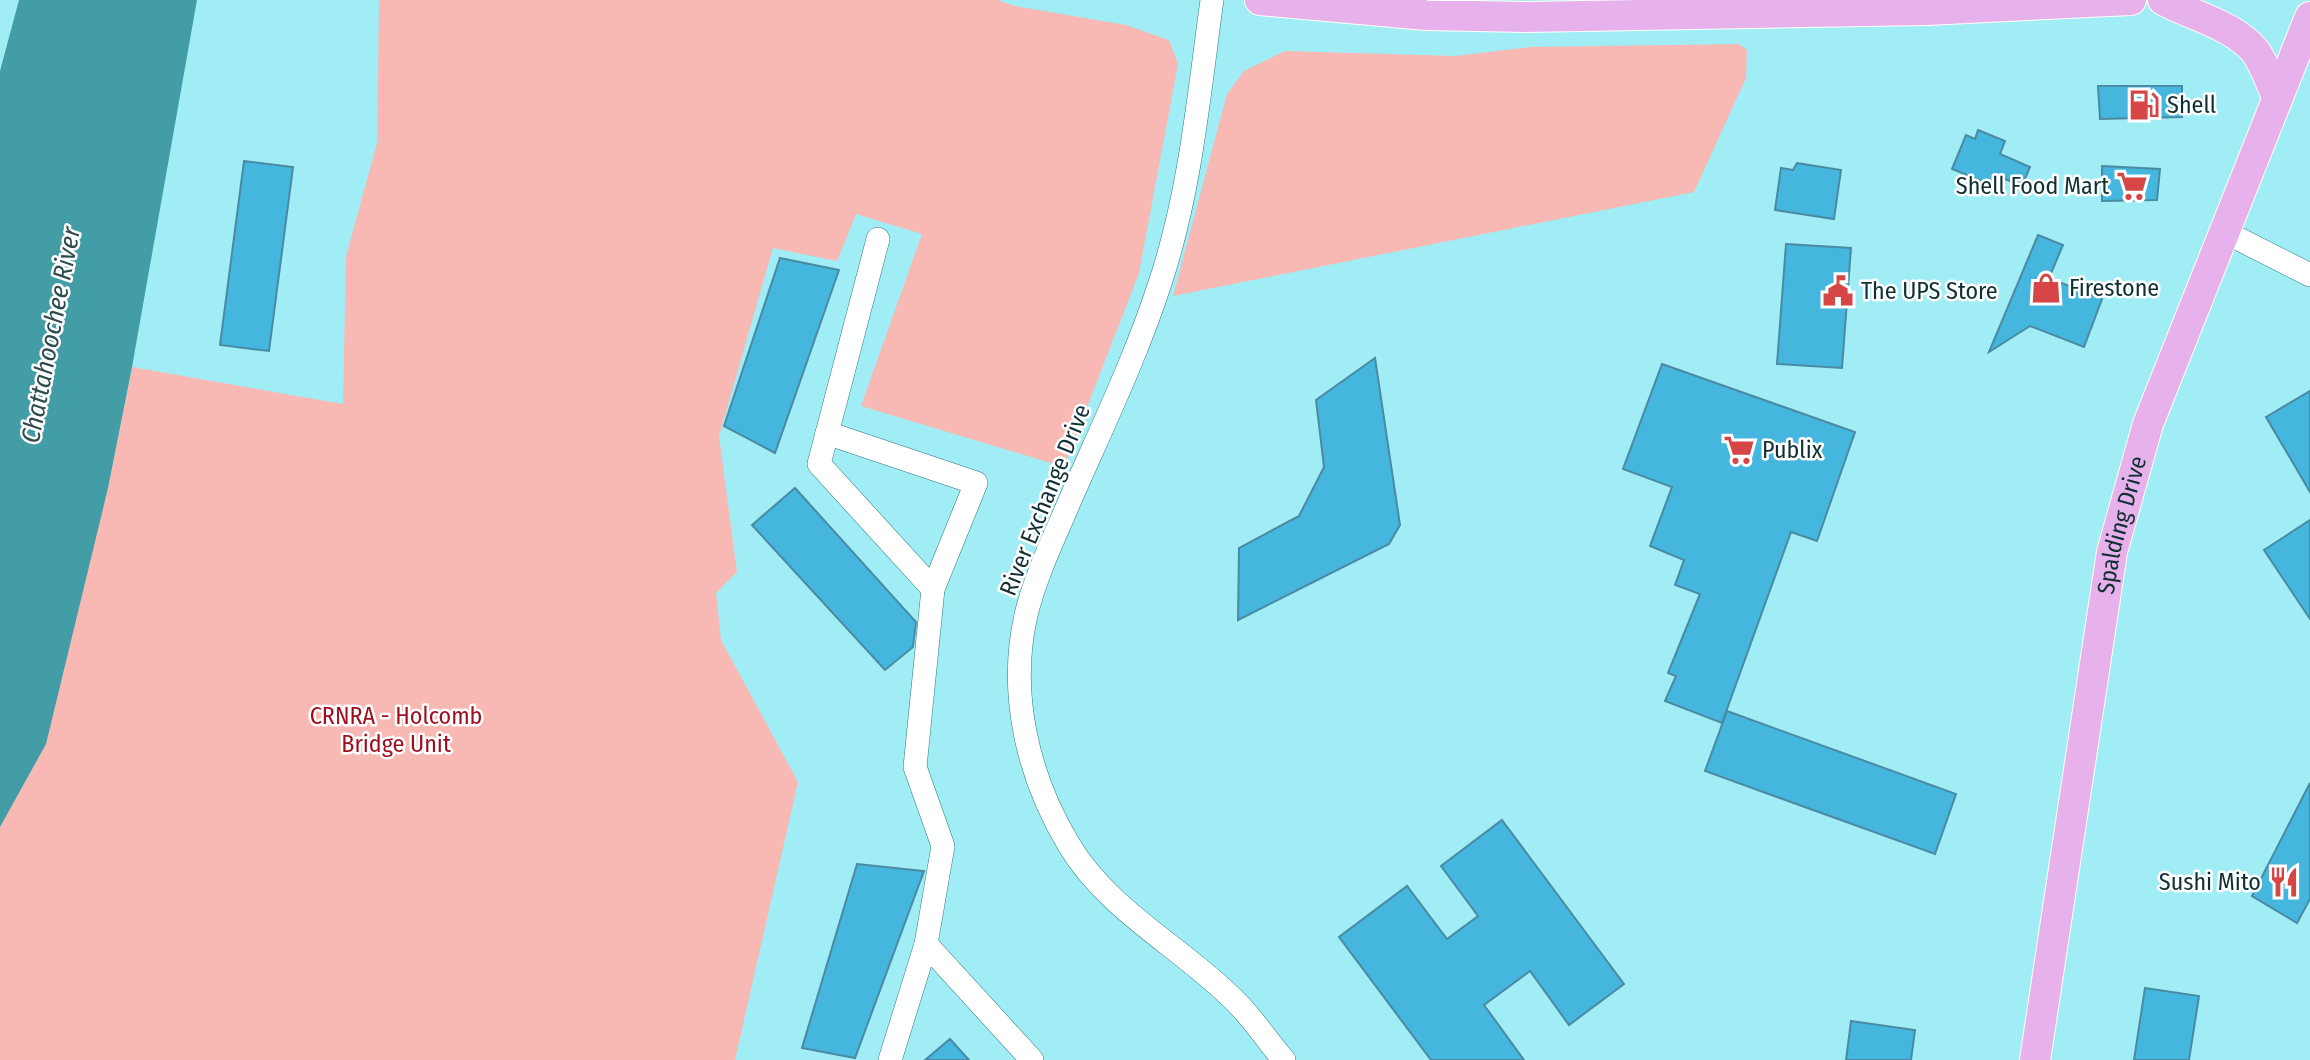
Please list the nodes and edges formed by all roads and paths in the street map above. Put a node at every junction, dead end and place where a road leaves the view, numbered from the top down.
1 (1212, 0) edge
2 (1260, 0) edge
3 (2131, 0) edge
4 (2164, 0) edge
5 (2310, 17) edge
6 (2277, 96) junction
7 (2223, 231) junction
8 (878, 240) dead end
9 (2310, 275) edge
10 (827, 433) junction
11 (933, 589) junction
12 (926, 944) junction
13 (1276, 1057) edge
14 (890, 1060) edge
15 (1032, 1060) edge
16 (2035, 1060) edge

1 - 13 street, River Exchange Drive
2 - 3 main road
4 - 6 main road
5 - 6 main road, Spalding Drive
6 - 7 main road, Spalding Drive
7 - 9 street
7 - 16 main road, Spalding Drive
8 - 10 street
10 - 11 street
10 - 11 street
11 - 12 street
12 - 14 street
12 - 15 street

